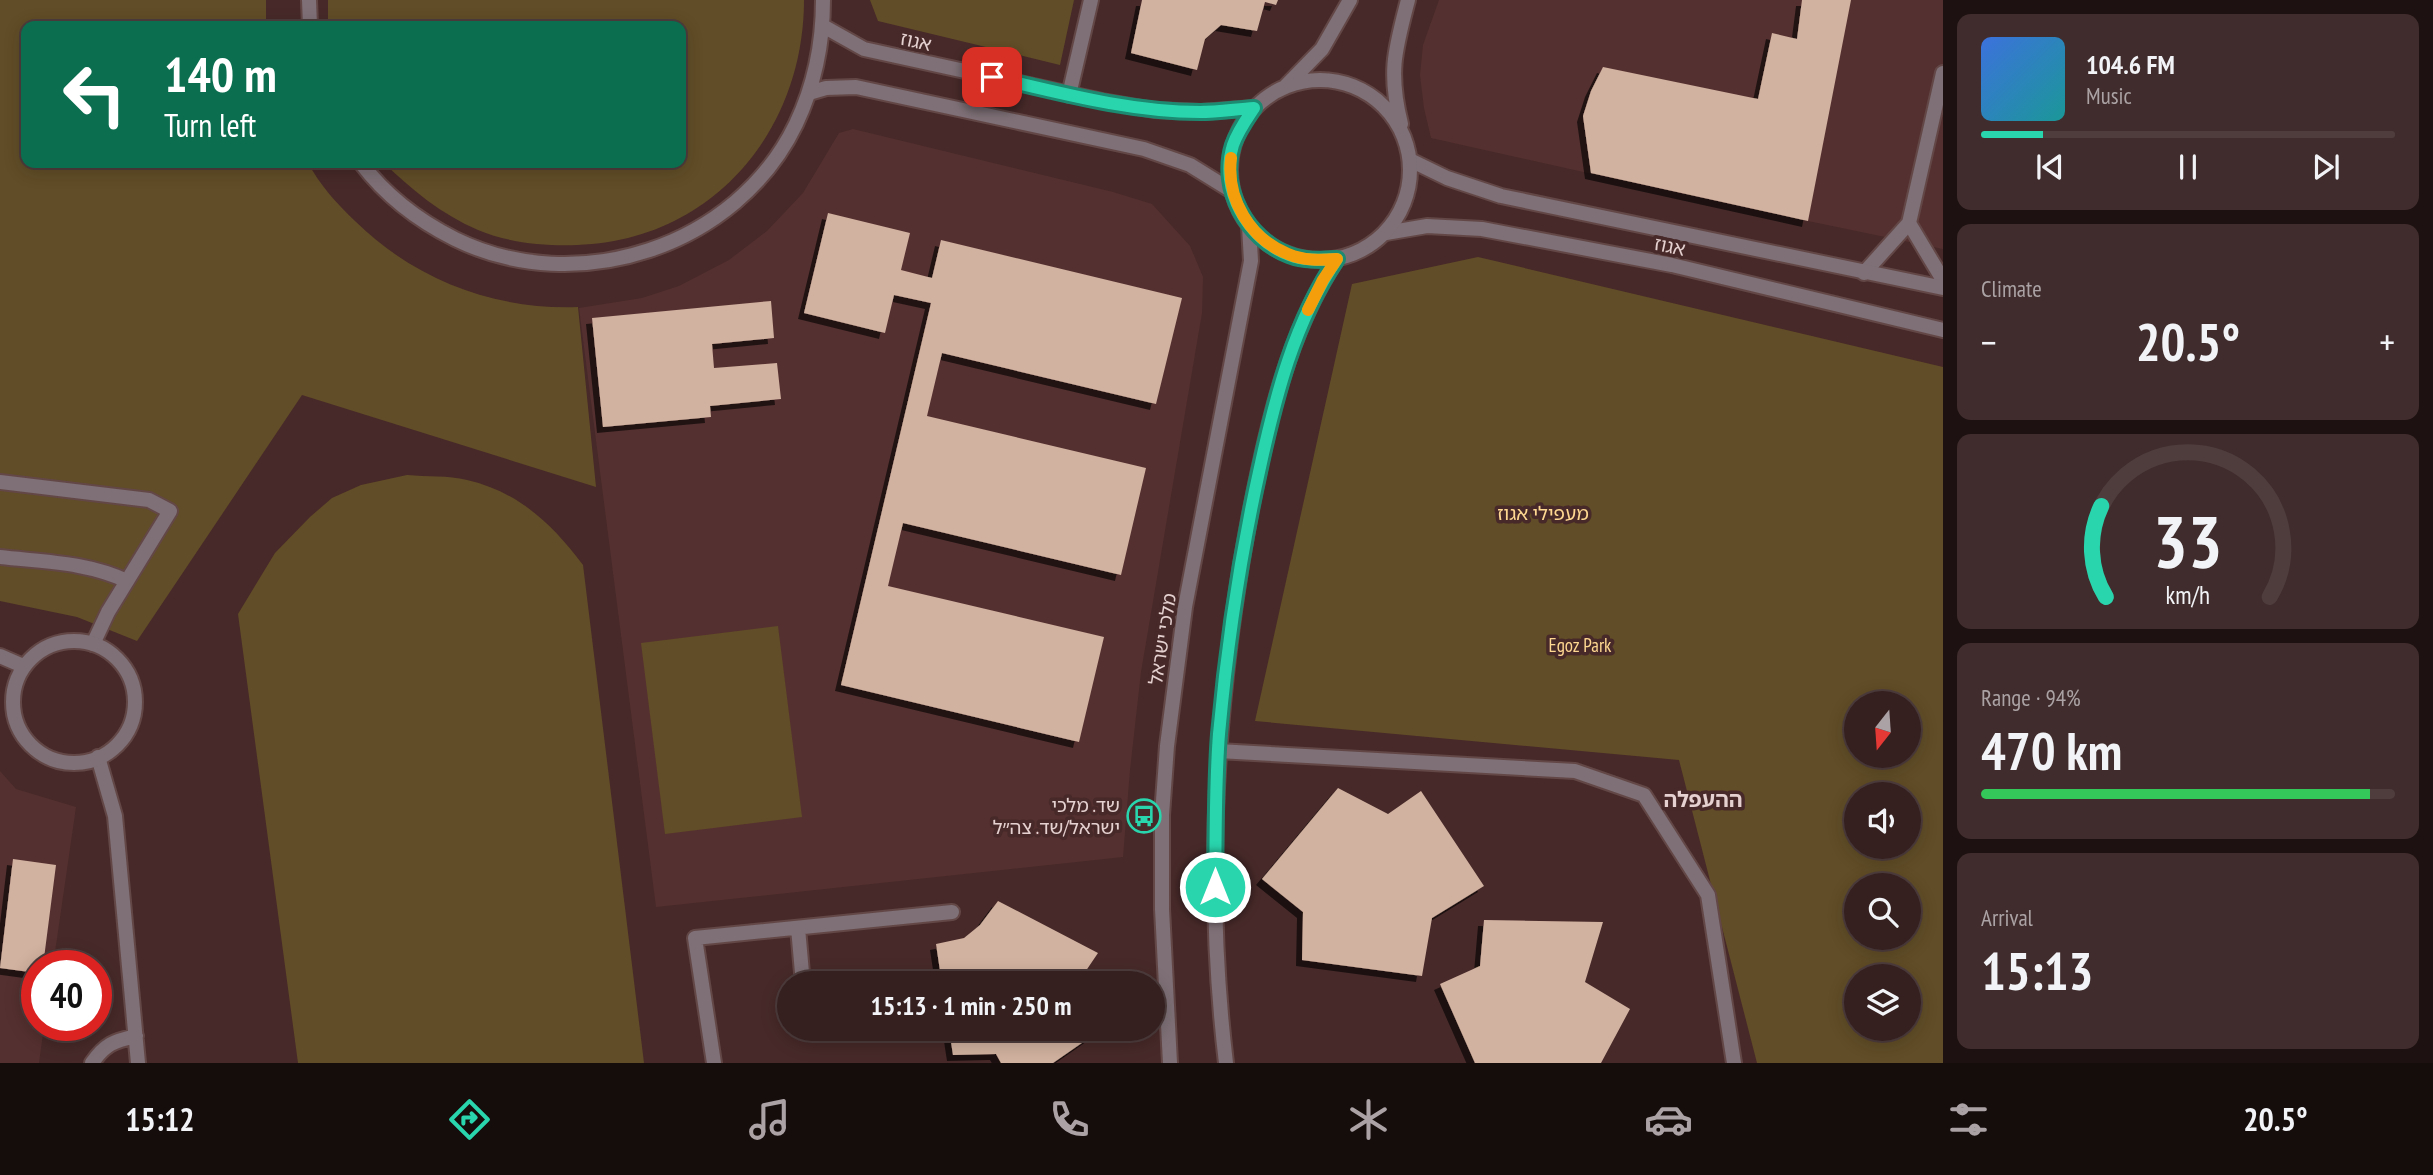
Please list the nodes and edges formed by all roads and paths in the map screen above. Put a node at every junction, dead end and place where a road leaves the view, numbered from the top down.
1 (309, 0) edge
2 (823, 0) edge
3 (1091, 0) edge
4 (1350, 0) edge
5 (1408, 0) edge
6 (310, 21) edge
7 (823, 26) junction
8 (1943, 73) edge
9 (1285, 87) junction
10 (809, 93) junction
11 (1069, 95) junction
12 (1254, 108) junction
13 (1938, 114) edge
14 (1405, 138) junction
15 (1410, 160) junction
16 (365, 168) edge
17 (1232, 191) junction
18 (1909, 223) junction
19 (1249, 226) junction
20 (1386, 233) junction
21 (1337, 259) junction
22 (1864, 273) junction
23 (1943, 280) edge
24 (1943, 288) edge
25 (1943, 330) edge
26 (0, 482) edge
27 (0, 557) edge
28 (127, 581) junction
29 (93, 644) junction
30 (0, 656) edge
31 (23, 666) junction
32 (1219, 751) junction
33 (98, 757) junction
34 (951, 912) dead end
35 (798, 928) junction
36 (802, 971) edge
37 (136, 1036) junction
38 (92, 1063) edge
39 (138, 1063) edge
40 (714, 1063) edge
41 (1170, 1063) edge
42 (1226, 1063) edge
43 (1734, 1063) edge

1 - 6 street
2 - 7 street
3 - 11 street
4 - 9 street
5 - 14 street
7 - 10 street
7 - 11 street, אגוז
8 - 13 street
9 - 12 street
9 - 14 street
10 - 16 street
10 - 17 street
11 - 12 street, אגוז
12 - 17 street
13 - 18 street
14 - 15 street
15 - 20 street
15 - 22 street, אגוז
17 - 19 street
18 - 22 street
18 - 23 street
19 - 21 street
19 - 41 street, מלכי ישראל
20 - 21 street
20 - 25 street, אגוז
21 - 32 street
22 - 24 street, אגוז
26 - 28 street
27 - 28 street
28 - 29 street
29 - 31 street
29 - 33 street
30 - 31 street
31 - 33 street
32 - 42 street
32 - 43 street
33 - 37 street
34 - 35 street
35 - 36 street
35 - 40 street
37 - 38 street
37 - 39 street

